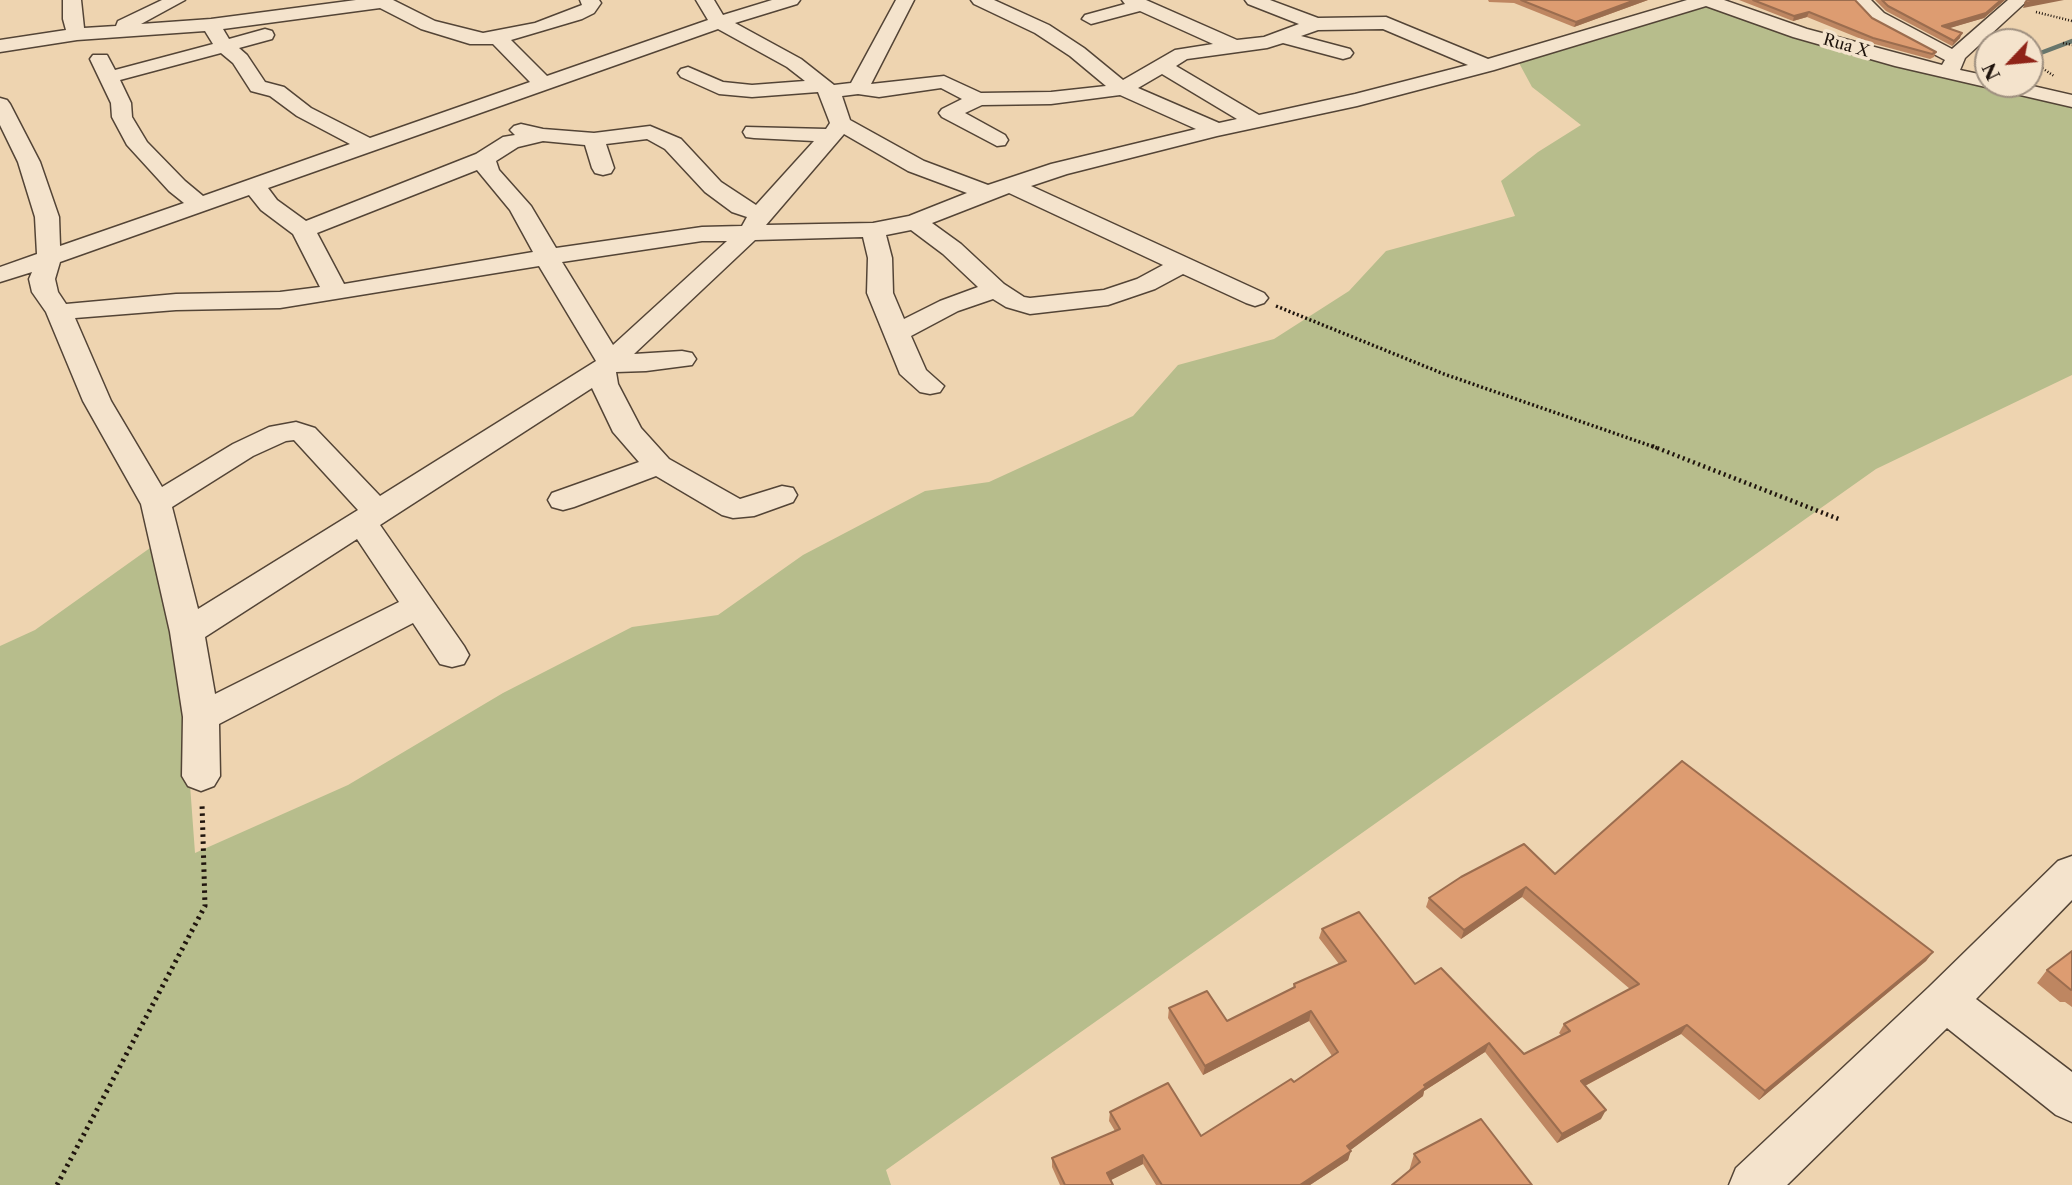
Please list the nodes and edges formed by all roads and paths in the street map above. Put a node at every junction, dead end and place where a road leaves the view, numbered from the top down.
1 (72, 0) edge
2 (176, 0) edge
3 (589, 0) edge
4 (705, 0) edge
5 (792, 0) edge
6 (905, 0) edge
7 (980, 0) edge
8 (1254, 0) edge
9 (1861, 0) edge
10 (1695, 1) edge
11 (378, 2) edge
12 (1136, 2) edge
13 (2017, 4) edge
14 (1091, 19) dead end
15 (2072, 21) edge
16 (719, 22) junction
17 (1316, 24) junction
18 (211, 25) junction
19 (93, 33) junction
20 (498, 38) junction
21 (1274, 39) junction
22 (2063, 43) dead end
23 (2072, 45) edge
24 (0, 46) edge
25 (225, 47) junction
26 (1343, 53) dead end
27 (1233, 54) junction
28 (1952, 65) junction
29 (1163, 66) junction
30 (1487, 66) junction
31 (688, 73) dead end
32 (1974, 75) edge
33 (108, 76) junction
34 (544, 84) junction
35 (858, 88) junction
36 (827, 89) junction
37 (1122, 89) junction
38 (2044, 95) edge
39 (978, 99) junction
40 (2072, 101) edge
41 (0, 104) edge
42 (1256, 122) junction
43 (433, 123) junction
44 (836, 129) junction
45 (1217, 130) junction
46 (754, 132) dead end
47 (543, 135) junction
48 (594, 139) junction
49 (997, 141) dead end
50 (370, 146) junction
51 (484, 159) junction
52 (603, 168) dead end
53 (254, 186) junction
54 (998, 189) junction
55 (201, 205) junction
56 (915, 222) junction
57 (755, 223) junction
58 (303, 230) junction
59 (873, 230) junction
60 (548, 258) junction
61 (49, 259) junction
62 (1182, 265) junction
63 (0, 275) edge
64 (995, 289) junction
65 (336, 293) junction
66 (1255, 298) joint
67 (59, 312) junction
68 (896, 333) junction
69 (682, 359) dead end
70 (606, 366) junction
71 (930, 386) dead end
72 (658, 465) junction
73 (782, 495) dead end
74 (563, 500) dead end
75 (156, 504) junction
76 (370, 518) junction
77 (1841, 520) dead end
78 (418, 606) junction
79 (187, 632) junction
80 (452, 655) dead end
81 (201, 717) junction
82 (201, 776) joint
83 (2072, 873) edge
84 (1945, 1001) junction
85 (2072, 1100) edge
86 (1760, 1183) edge
87 (57, 1185) edge

1 - 19 street
2 - 19 street
3 - 20 street
4 - 16 street
5 - 16 street
6 - 35 street
7 - 37 street
8 - 17 street
9 - 28 street
10 - 28 street, Rua X
10 - 30 street
11 - 18 street
11 - 20 street
11 - 25 street
12 - 14 street
12 - 27 street
13 - 15 path
13 - 28 street
16 - 34 street
16 - 36 street
17 - 21 street
17 - 30 street
18 - 19 street
18 - 25 street
19 - 24 street
19 - 33 street
20 - 34 street
21 - 26 street
21 - 27 street
22 - 23 path
25 - 33 street
25 - 50 street
27 - 29 street
28 - 32 street, Rua X
29 - 37 street
29 - 42 street
30 - 42 street
31 - 36 street
33 - 55 street
34 - 43 street
35 - 36 street
35 - 39 street
36 - 44 street
37 - 39 street
37 - 45 street
38 - 40 street
39 - 49 street
41 - 61 street
42 - 45 street
43 - 47 street
43 - 50 street
44 - 46 street
44 - 54 street
44 - 57 street
45 - 54 street
47 - 48 street
47 - 51 street
48 - 52 street
48 - 57 street
50 - 53 street
51 - 58 street
51 - 60 street
53 - 55 street
53 - 58 street
54 - 56 street
54 - 62 street
55 - 61 street
56 - 59 street
56 - 64 street
57 - 59 street
57 - 60 street
57 - 70 street
58 - 65 street
59 - 68 street
60 - 65 street
60 - 70 street
61 - 63 street
61 - 67 street
62 - 64 street
62 - 66 street
64 - 68 street
65 - 67 street
66 - 77 path
67 - 75 street
68 - 71 street
69 - 70 street
70 - 72 street
70 - 76 street
72 - 73 street
72 - 74 street
75 - 76 street
75 - 79 street
76 - 78 street
76 - 79 street
78 - 80 street
78 - 81 street
79 - 81 street
81 - 82 street
82 - 87 path
83 - 84 street
84 - 85 street
84 - 86 street

